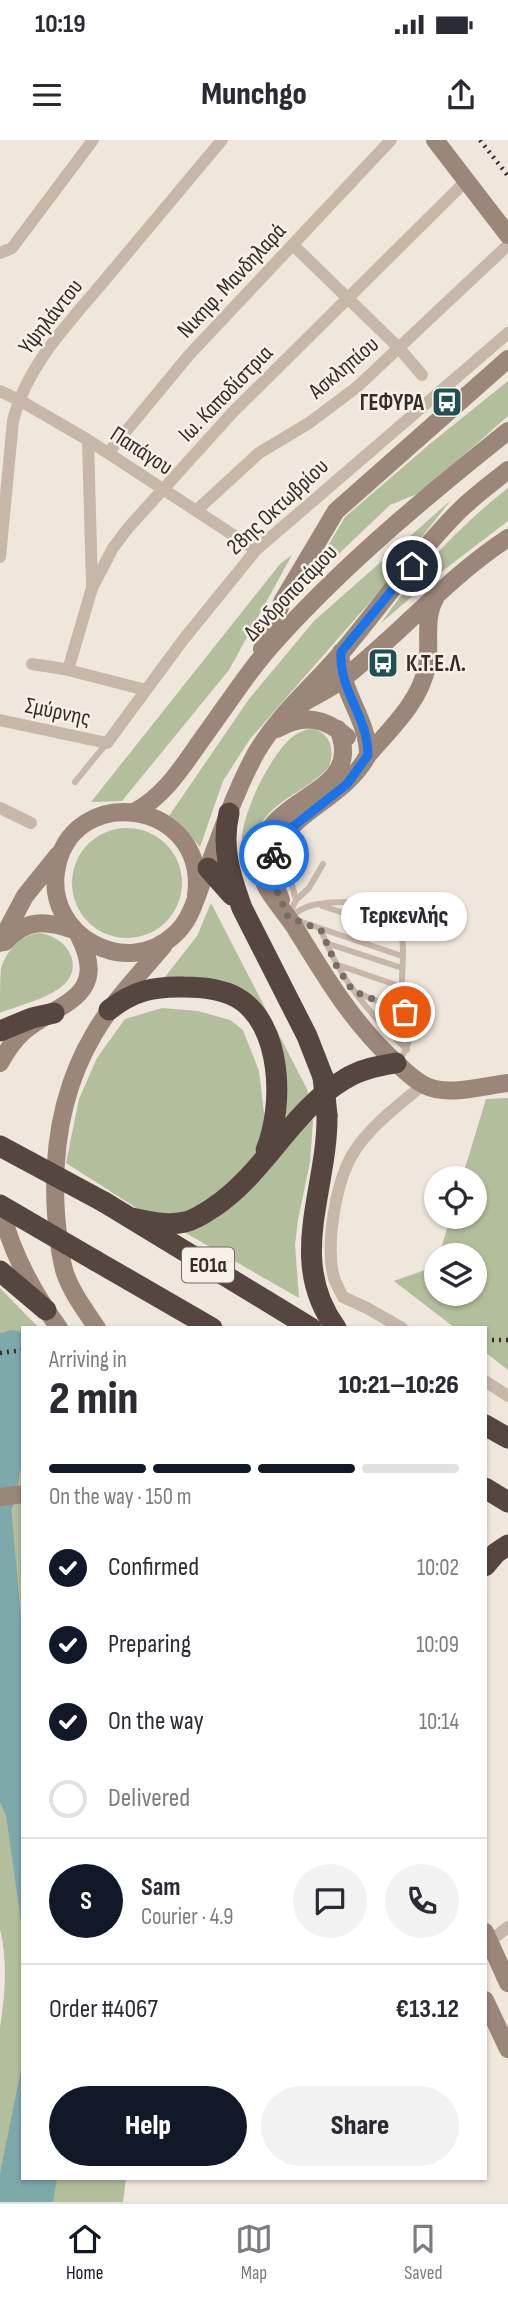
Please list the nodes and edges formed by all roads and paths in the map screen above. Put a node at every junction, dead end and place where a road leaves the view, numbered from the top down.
1 (93, 140) edge
2 (222, 140) edge
3 (391, 140) edge
4 (435, 140) edge
5 (466, 181) junction
6 (508, 235) edge
7 (293, 245) junction
8 (508, 245) edge
9 (0, 253) edge
10 (348, 299) junction
11 (508, 333) edge
12 (398, 348) junction
13 (508, 359) edge
14 (508, 369) edge
15 (422, 375) dead end
16 (486, 378) junction
17 (0, 391) edge
18 (19, 400) junction
19 (508, 431) edge
20 (88, 440) junction
21 (108, 453) junction
22 (508, 470) edge
23 (163, 488) junction
24 (197, 510) junction
25 (508, 538) edge
26 (256, 550) junction
27 (0, 557) edge
28 (92, 588) junction
29 (442, 588) junction
30 (341, 652) junction
31 (257, 662) junction
32 (32, 664) dead end
33 (68, 670) junction
34 (343, 680) junction
35 (146, 690) junction
36 (287, 712) junction
37 (0, 720) edge
38 (338, 729) junction
39 (269, 735) junction
40 (107, 743) junction
41 (368, 755) junction
42 (75, 782) dead end
43 (0, 808) edge
44 (134, 812) junction
45 (229, 813) junction
46 (31, 823) dead end
47 (63, 850) junction
48 (291, 850) dead end
49 (191, 853) junction
50 (323, 864) dead end
51 (208, 868) junction
52 (197, 896) junction
53 (296, 900) junction
54 (318, 905) junction
55 (242, 908) junction
56 (288, 917) junction
57 (321, 930) junction
58 (401, 931) junction
59 (76, 932) junction
60 (167, 940) junction
61 (326, 943) junction
62 (0, 945) edge
63 (402, 956) junction
64 (336, 965) junction
65 (402, 968) junction
66 (402, 987) junction
67 (353, 991) junction
68 (109, 1010) junction
69 (405, 1012) junction
70 (54, 1013) junction
71 (0, 1031) edge
72 (402, 1056) junction
73 (0, 1063) edge
74 (508, 1083) edge
75 (423, 1085) junction
76 (0, 1146) edge
77 (257, 1168) junction
78 (0, 1205) edge
79 (132, 1218) junction
80 (0, 1271) edge
81 (47, 1310) junction
82 (58, 1326) edge
83 (96, 1326) edge
84 (209, 1326) edge
85 (308, 1326) edge
86 (335, 1326) edge
87 (399, 1326) edge
88 (487, 1382) edge
89 (508, 1396) edge
90 (487, 1425) edge
91 (508, 1438) edge
92 (487, 1489) edge
93 (508, 1502) edge
94 (508, 1545) edge
95 (487, 1563) edge
96 (508, 1927) edge
97 (487, 1939) edge
98 (487, 1942) edge
99 (508, 1983) edge
100 (487, 2004) edge
101 (508, 2049) edge

1 - 9 street
2 - 18 street, Υψηλάντου
3 - 7 street, Νικηφ. Μανδηλαρά
4 - 5 main road
5 - 6 main road
5 - 10 street, Ιω. Καποδίστρια
7 - 10 street
7 - 21 street, Νικηφ. Μανδηλαρά
8 - 12 street, Ασκληπίου
10 - 12 street
10 - 23 street, Ιω. Καποδίστρια
11 - 26 street, 28ης Οκτωβρίου
12 - 15 street
12 - 24 street, Ασκληπίου
13 - 16 main road
14 - 16 main road
16 - 31 main road
17 - 18 street, Παπάγου
18 - 20 street, Παπάγου
18 - 27 street, Υψηλάντου
19 - 31 main road, Δενδροποτάμου
20 - 21 street, Παπάγου
20 - 28 street
21 - 23 street, Παπάγου
22 - 30 main road
23 - 24 street, Παπάγου
23 - 28 street, Ιω. Καποδίστρια
24 - 26 street, Παπάγου
25 - 29 main road
26 - 35 street, 28ης Οκτωβρίου
28 - 33 street, Ιω. Καποδίστρια
29 - 34 main road
29 - 41 main road
30 - 34 main road
30 - 36 main road
31 - 44 main road, Δενδροποτάμου
32 - 33 street
33 - 35 street
34 - 36 main road
34 - 41 main road
35 - 40 street, 28ης Οκτωβρίου
36 - 39 main road
37 - 40 street, Σμύρνης
38 - 39 main road
38 - 41 main road
38 - 56 main road
39 - 45 main road
40 - 42 lane
41 - 56 main road
43 - 46 street
44 - 47 main road, Δενδροποτάμου
44 - 49 main road, Δενδροποτάμου
45 - 51 main road
45 - 55 highway
47 - 59 main road
47 - 62 main road, Δενδροποτάμου
48 - 53 lane
49 - 51 main road
49 - 52 main road, Δενδροποτάμου
50 - 53 lane
51 - 52 main road
51 - 55 highway
52 - 60 main road
53 - 56 lane
54 - 56 lane
54 - 58 lane
54 - 58 lane
55 - 86 highway, bridge
56 - 57 lane
56 - 72 main road
57 - 61 lane
57 - 63 lane
58 - 63 lane
59 - 60 main road
59 - 62 main road
59 - 70 main road
60 - 68 main road
61 - 64 lane
61 - 65 lane
63 - 65 lane
64 - 66 lane
64 - 67 lane
65 - 66 lane
66 - 69 lane
67 - 69 lane
67 - 72 lane
68 - 77 highway
68 - 83 main road
69 - 72 lane
70 - 71 highway
70 - 73 main road
72 - 75 main road
72 - 77 highway
74 - 75 main road
75 - 87 street
76 - 79 highway, ΕΟ1α, bridge
77 - 79 highway
78 - 81 main road
78 - 84 highway, ΕΟ1α, bridge
79 - 85 highway, ΕΟ1α
80 - 81 highway
81 - 82 main road
88 - 89 street
90 - 91 highway
92 - 93 highway
94 - 95 highway
96 - 97 street
98 - 99 main road
100 - 101 main road

